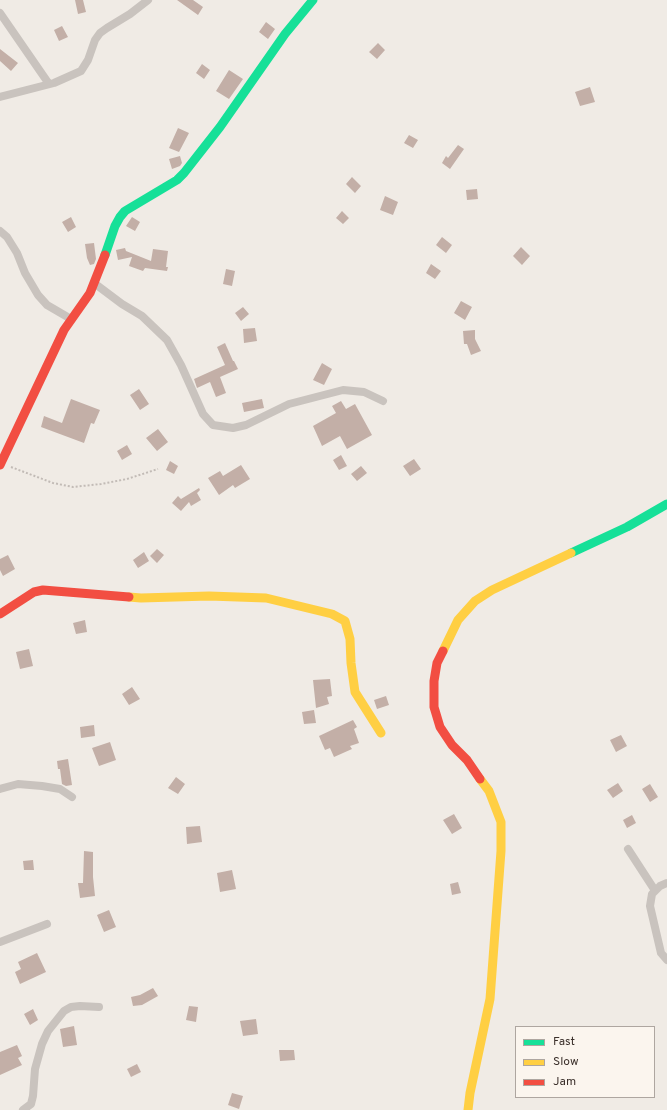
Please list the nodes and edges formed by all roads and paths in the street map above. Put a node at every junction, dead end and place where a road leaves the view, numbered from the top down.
1 (148, 0) edge
2 (313, 0) edge
3 (0, 13) edge
4 (49, 84) junction
5 (0, 97) edge
6 (0, 231) edge
7 (94, 283) junction
8 (71, 319) junction
9 (383, 401) dead end
10 (1, 464) edge
11 (158, 469) dead end
12 (667, 504) edge
13 (0, 614) edge
14 (381, 733) dead end
15 (0, 789) edge
16 (72, 797) dead end
17 (628, 849) dead end
18 (667, 883) edge
19 (656, 889) junction
20 (47, 924) dead end
21 (0, 942) edge
22 (667, 960) edge
23 (99, 1007) dead end
24 (23, 1110) edge
25 (468, 1110) edge

1 - 4 street
2 - 7 street
3 - 4 street
4 - 5 street
6 - 8 street
7 - 8 street
7 - 9 street
8 - 10 street
10 - 11 path
12 - 25 street
13 - 14 street
15 - 16 street
17 - 19 street
18 - 19 street
19 - 22 street
20 - 21 street
23 - 24 street

